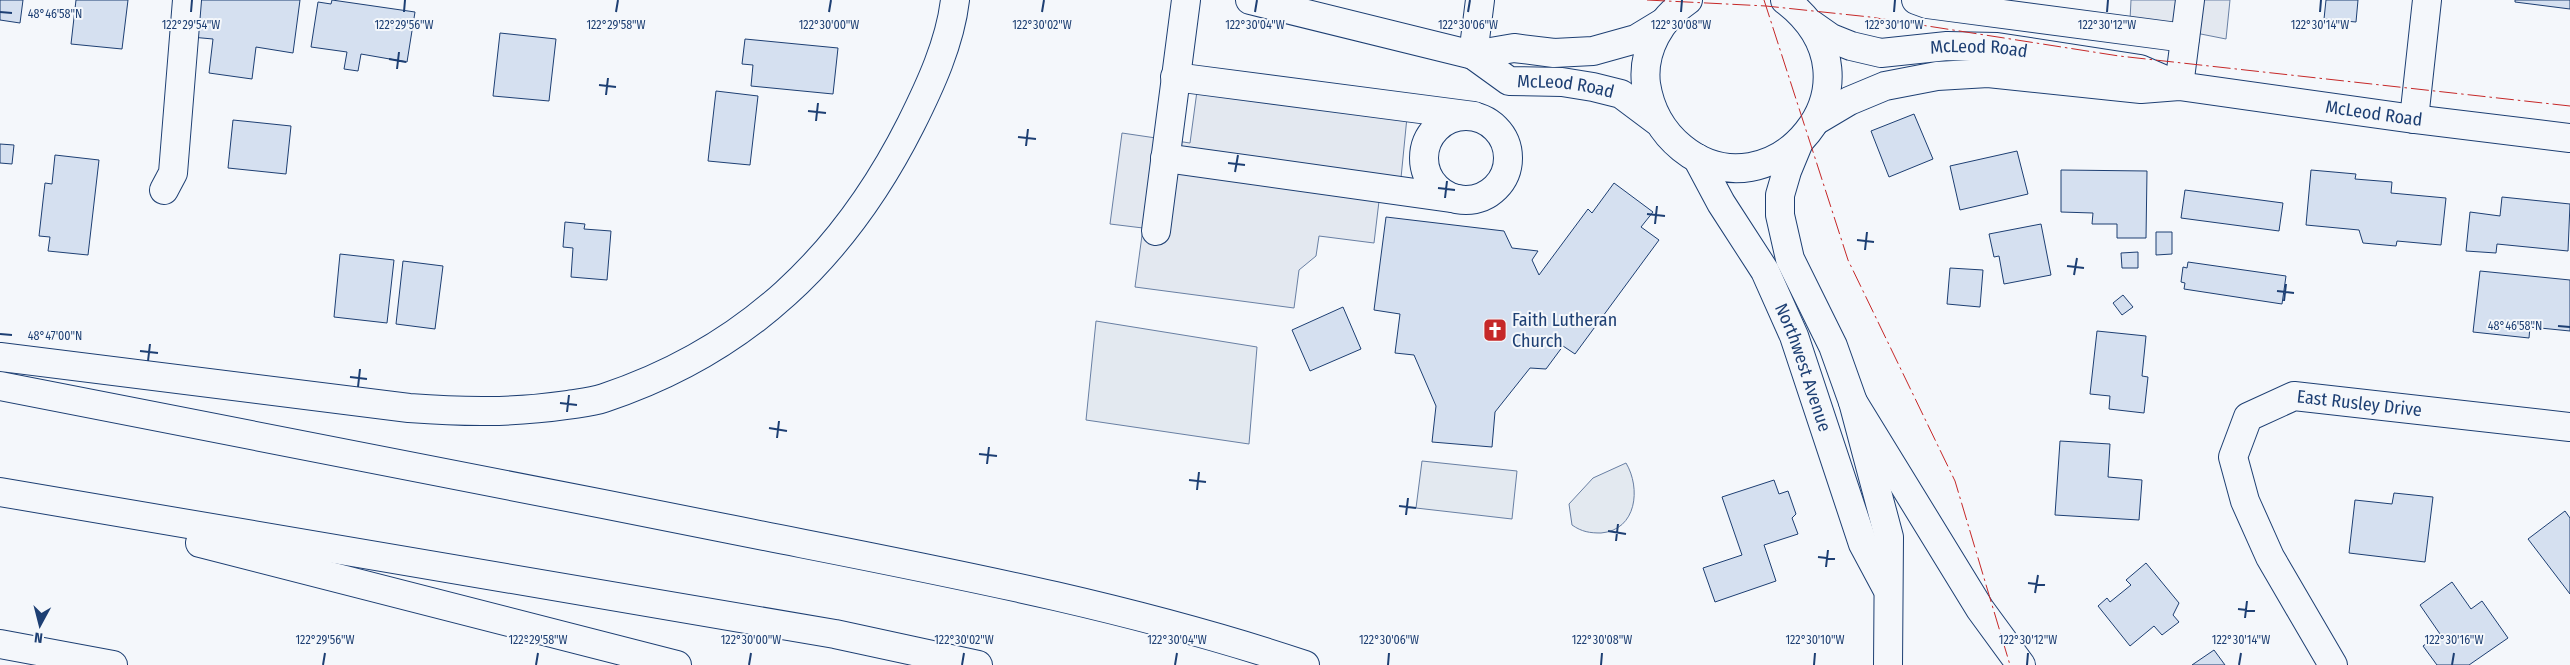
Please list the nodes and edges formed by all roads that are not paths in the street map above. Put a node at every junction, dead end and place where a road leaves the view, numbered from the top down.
1 (187, 0) edge
2 (954, 0) edge
3 (1186, 0) edge
4 (1250, 0) edge
5 (1480, 0) edge
6 (1785, 0) edge
7 (1916, 0) edge
8 (2190, 0) edge
9 (2427, 0) edge
10 (1678, 7) edge
11 (1810, 24) junction
12 (2185, 38) junction
13 (1472, 55) junction
14 (1176, 77) junction
15 (2179, 86) junction
16 (1474, 116) junction
17 (2414, 119) junction
18 (1817, 120) junction
19 (1658, 121) junction
20 (2570, 138) edge
21 (1799, 142) junction
22 (1165, 158) junction
23 (1697, 158) junction
24 (164, 190) dead end
25 (1458, 199) junction
26 (1156, 232) dead end
27 (0, 358) edge
28 (0, 386) edge
29 (1853, 402) junction
30 (2570, 426) edge
31 (0, 492) edge
32 (1887, 588) junction
33 (0, 644) edge
34 (113, 665) edge
35 (677, 665) edge
36 (978, 665) edge
37 (1305, 665) edge
38 (1888, 665) edge
39 (2021, 665) edge
40 (2333, 665) edge

1 - 24 main road
2 - 27 main road
3 - 14 main road
4 - 13 main road, McLeod Road
5 - 13 main road
6 - 11 main road
7 - 12 main road
8 - 12 main road
9 - 17 main road
10 - 13 main road, McLeod Road
10 - 19 main road
11 - 15 main road, McLeod Road
11 - 18 main road
12 - 15 main road
13 - 19 main road, McLeod Road
14 - 16 main road
14 - 22 main road
15 - 17 main road, McLeod Road
15 - 18 main road, McLeod Road
16 - 25 main road
16 - 25 main road
17 - 20 main road, McLeod Road
18 - 21 main road
19 - 23 main road
21 - 23 main road
21 - 29 main road, Northwest Avenue
22 - 25 main road
22 - 26 main road
23 - 32 main road, Northwest Avenue
28 - 37 main road
29 - 32 main road, Northwest Avenue
29 - 39 main road
30 - 40 main road, East Rusley Drive
31 - 35 main road
31 - 36 main road
32 - 38 main road, Northwest Avenue
33 - 34 main road

